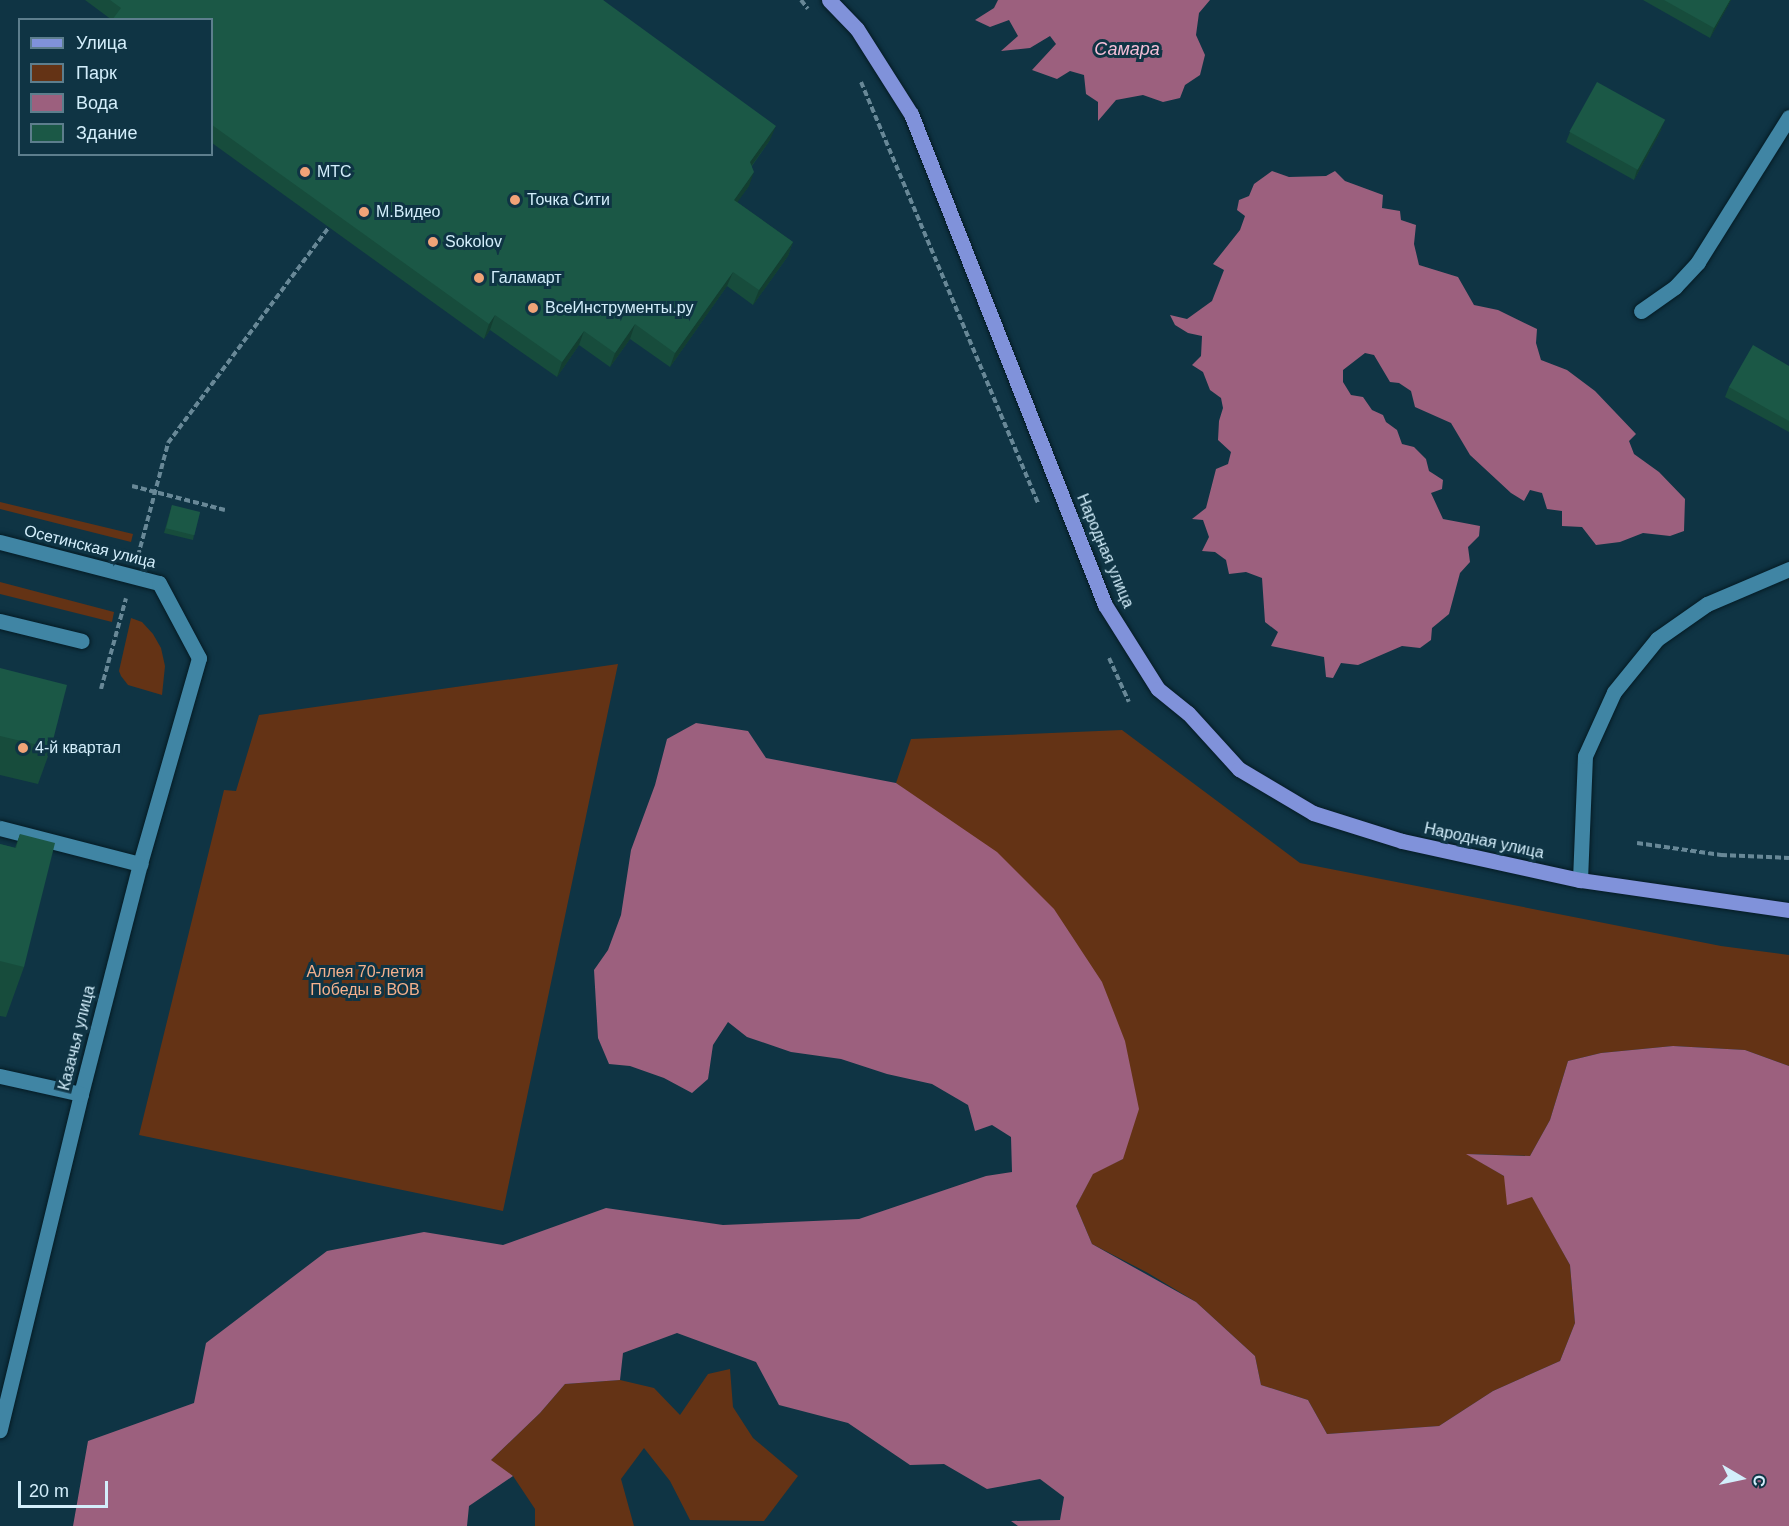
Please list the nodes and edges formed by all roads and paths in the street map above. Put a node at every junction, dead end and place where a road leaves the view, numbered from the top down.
1 (801, 0) edge
2 (829, 0) edge
3 (814, 16) dead end
4 (859, 76) dead end
5 (1789, 117) edge
6 (329, 227) edge
7 (1641, 311) dead end
8 (132, 486) dead end
9 (155, 492) junction
10 (1039, 506) dead end
11 (225, 510) dead end
12 (0, 543) edge
13 (1789, 569) edge
14 (132, 576) junction
15 (0, 621) edge
16 (82, 641) dead end
17 (1104, 647) dead end
18 (199, 658) joint
19 (101, 689) dead end
20 (1129, 702) dead end
21 (0, 828) edge
22 (1637, 843) dead end
23 (1789, 858) edge
24 (140, 864) junction
25 (1580, 880) junction
26 (1789, 910) edge
27 (0, 1076) edge
28 (81, 1094) junction
29 (0, 1430) edge

1 - 3 path
2 - 25 main road, Народная улица
4 - 10 path
5 - 7 street
6 - 9 path
8 - 9 path
9 - 11 path
9 - 14 path
12 - 14 street, Осетинская улица
13 - 25 street
14 - 18 street, Осетинская улица
14 - 19 path
15 - 16 street
17 - 20 path
18 - 24 street, Казачья улица
21 - 24 street
22 - 23 path
24 - 28 street, Казачья улица
25 - 26 main road, Народная улица
27 - 28 street
28 - 29 street, Казачья улица

